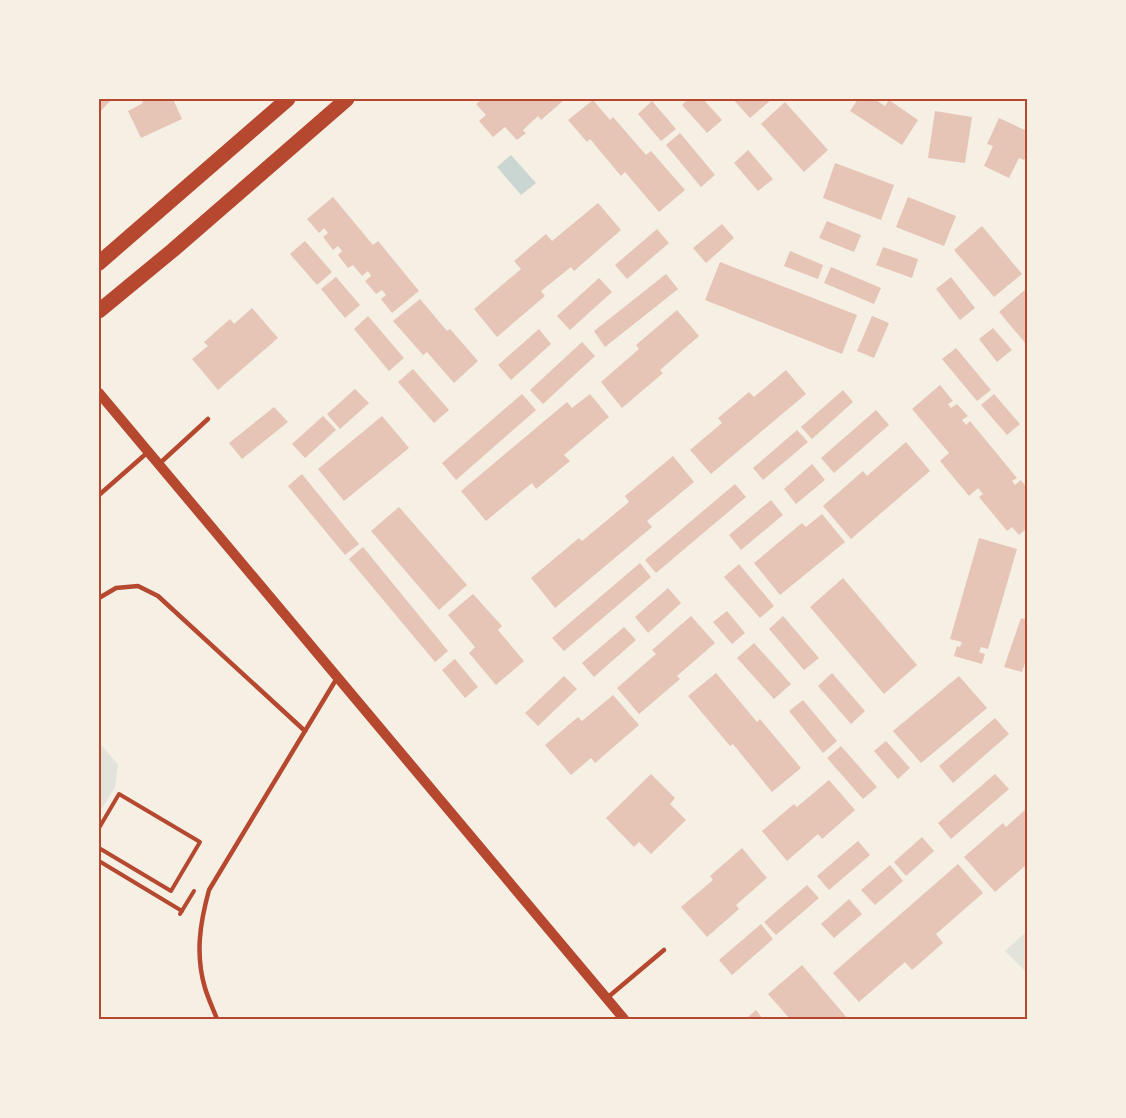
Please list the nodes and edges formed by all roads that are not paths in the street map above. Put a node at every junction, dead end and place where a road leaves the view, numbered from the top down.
1 (288, 99) edge
2 (347, 99) edge
3 (99, 263) edge
4 (99, 311) edge
5 (99, 393) edge
6 (208, 419) dead end
7 (148, 452) junction
8 (158, 464) junction
9 (99, 495) edge
10 (99, 598) edge
11 (337, 678) junction
12 (305, 731) junction
13 (664, 950) dead end
14 (607, 998) junction
15 (217, 1019) edge
16 (624, 1019) edge

1 - 3 main road
2 - 4 main road
5 - 7 street
6 - 8 lane
7 - 8 street
7 - 9 lane
8 - 11 street
10 - 12 lane
11 - 12 lane
11 - 14 street
12 - 15 lane
13 - 14 lane
14 - 16 street

